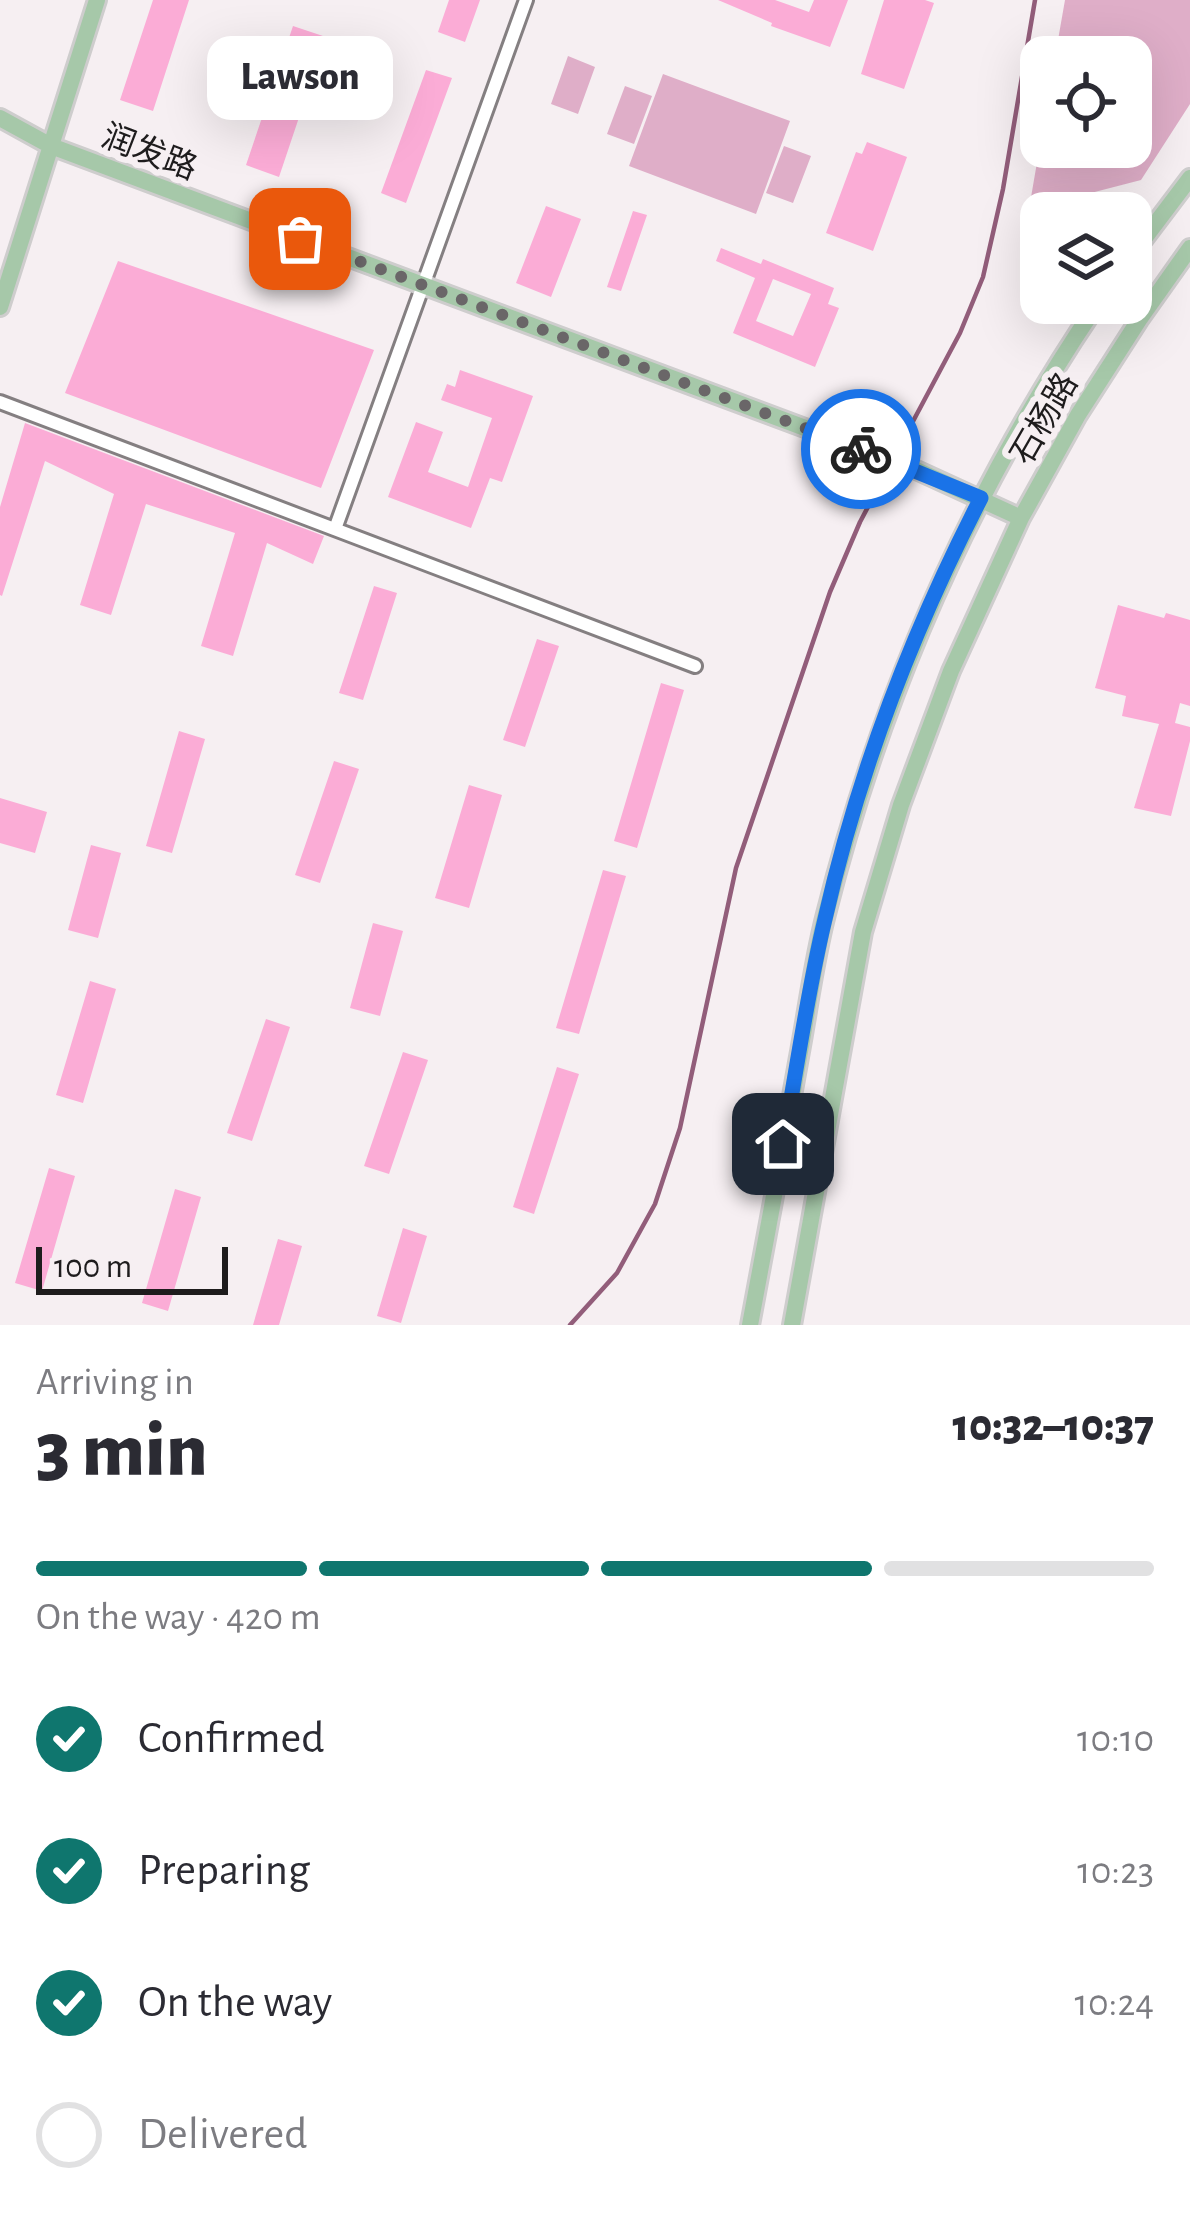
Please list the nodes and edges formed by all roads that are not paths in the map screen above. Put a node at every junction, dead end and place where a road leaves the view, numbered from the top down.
1 (97, 0) edge
2 (526, 0) edge
3 (0, 118) edge
4 (51, 146) junction
5 (1190, 178) edge
6 (1152, 228) edge
7 (1190, 248) edge
8 (425, 286) junction
9 (0, 307) edge
10 (1084, 324) edge
11 (0, 402) edge
12 (981, 498) junction
13 (1021, 518) junction
14 (334, 529) junction
15 (695, 666) dead end
16 (750, 1325) edge
17 (791, 1325) edge

1 - 4 main road
2 - 8 street
3 - 4 main road, 润发路
4 - 8 main road, 润发路
4 - 9 main road
5 - 6 main road
7 - 13 main road, 石杨路
8 - 12 main road, 润发路
8 - 14 street
10 - 12 main road, 石杨路
11 - 14 street
12 - 13 main road, 润发路
12 - 16 main road, 石杨路
13 - 17 main road, 石杨路
14 - 15 street

